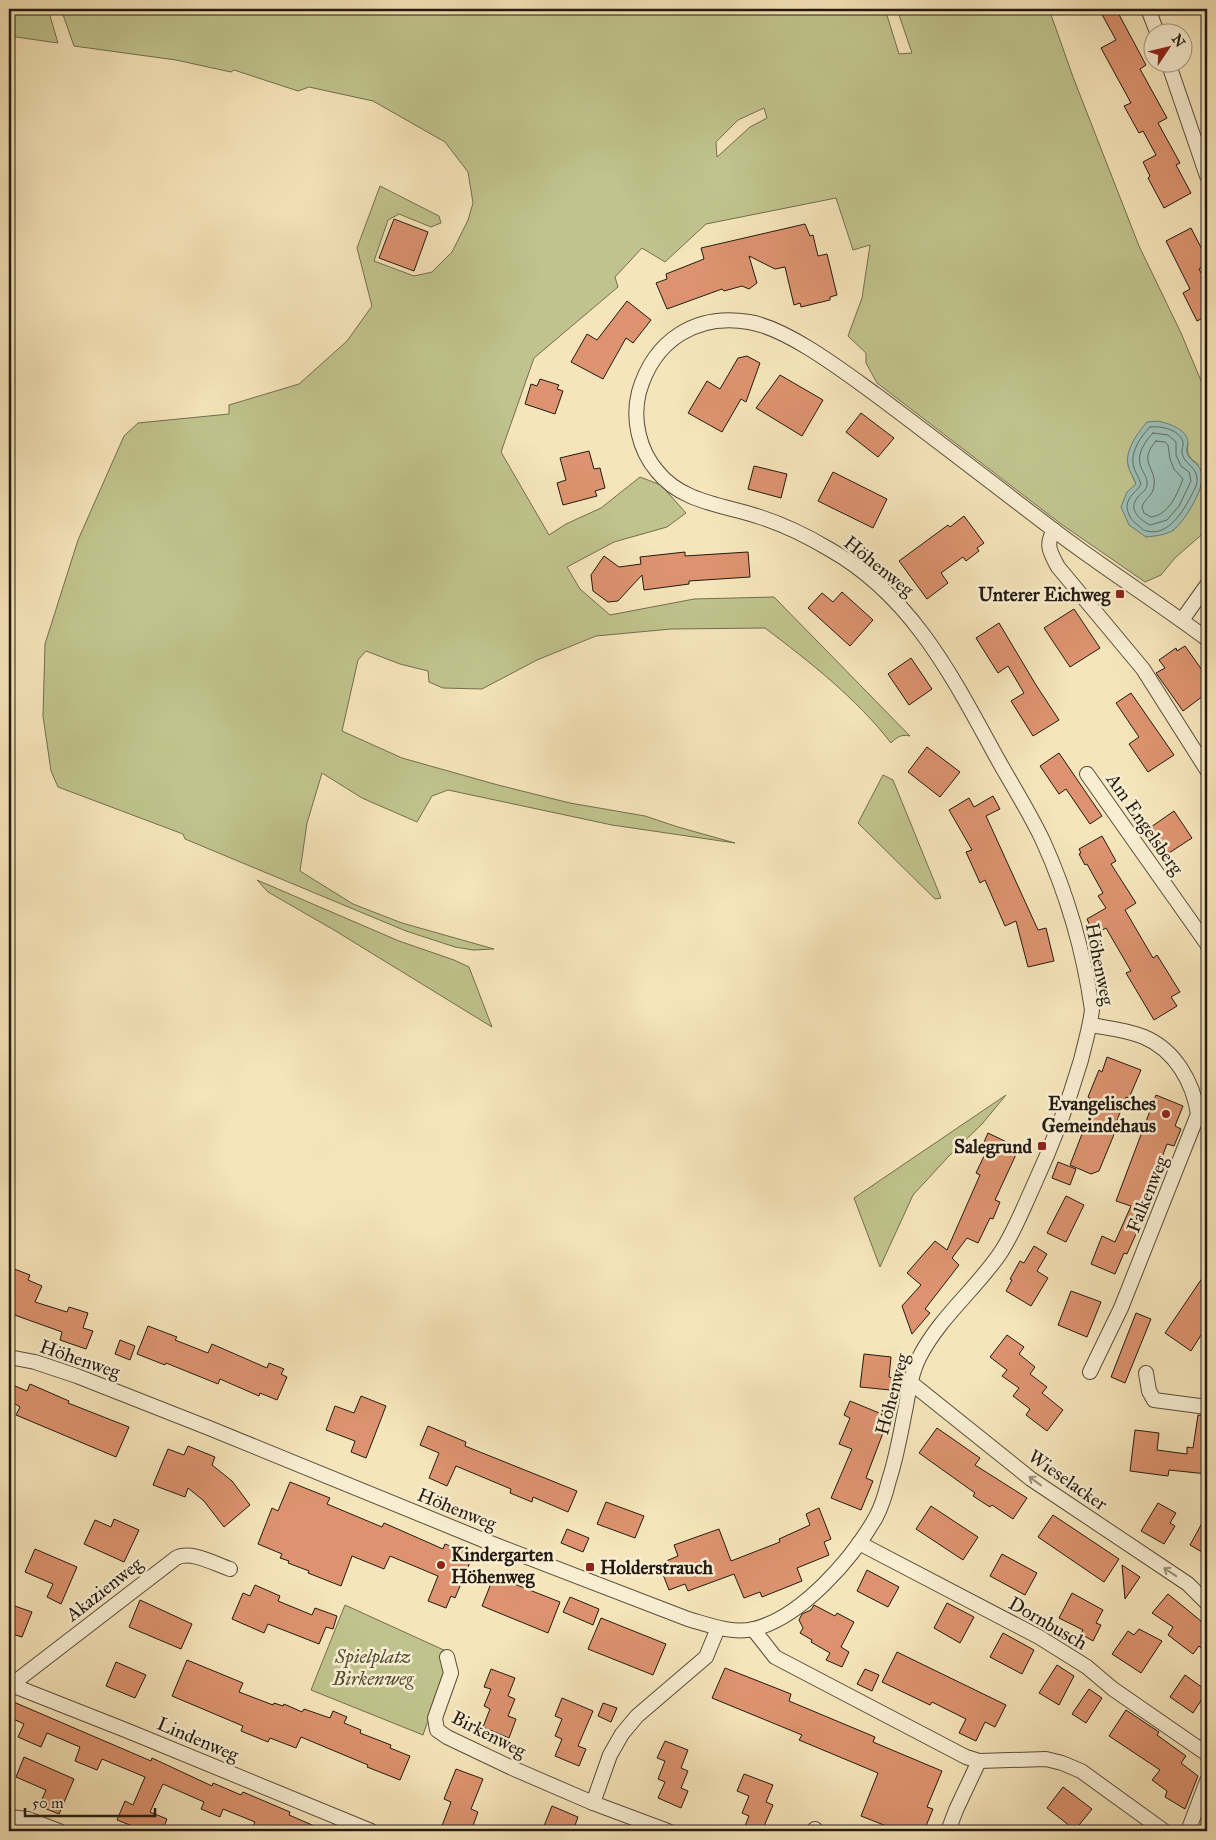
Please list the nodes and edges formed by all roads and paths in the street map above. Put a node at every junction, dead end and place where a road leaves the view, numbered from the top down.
1 (1148, 9) edge
2 (1153, 22) edge
3 (1171, 72) edge
4 (1207, 176) edge
5 (1054, 530) junction
6 (1207, 585) edge
7 (1182, 620) junction
8 (1207, 639) edge
9 (1207, 770) edge
10 (1087, 774) dead end
11 (1207, 944) edge
12 (1091, 1025) junction
13 (9, 1357) edge
14 (1090, 1372) dead end
15 (1146, 1374) dead end
16 (910, 1382) junction
17 (1207, 1408) edge
18 (859, 1543) junction
19 (230, 1569) dead end
20 (1207, 1603) edge
21 (718, 1628) junction
22 (753, 1629) junction
23 (447, 1657) dead end
24 (10, 1684) edge
25 (1207, 1754) edge
26 (979, 1761) junction
27 (1207, 1781) edge
28 (593, 1803) junction
29 (9, 1817) edge
30 (59, 1831) edge
31 (371, 1831) edge
32 (668, 1831) edge
33 (948, 1831) edge
34 (1164, 1831) edge
35 (1188, 1831) edge

1 - 2 street
3 - 4 street
5 - 7 street, Höhenweg
5 - 9 street
5 - 12 street, Höhenweg
6 - 7 street
7 - 8 street, Höhenweg
10 - 11 street, Am Engelsberg
12 - 14 street, Falkenweg
12 - 16 street, Höhenweg
13 - 21 street, Höhenweg
15 - 17 street
16 - 18 street, Höhenweg
20 -> 16 street, Wieselacker
18 - 22 street, Höhenweg
18 - 25 street, Dornbusch
19 - 24 street, Akazienweg
21 - 22 street, Höhenweg
21 - 28 street
22 - 26 street
23 - 28 street, Birkenweg
24 - 31 street, Lindenweg
26 - 33 street
26 - 34 street
27 - 35 street
28 - 32 street, Birkenweg
29 - 30 street

